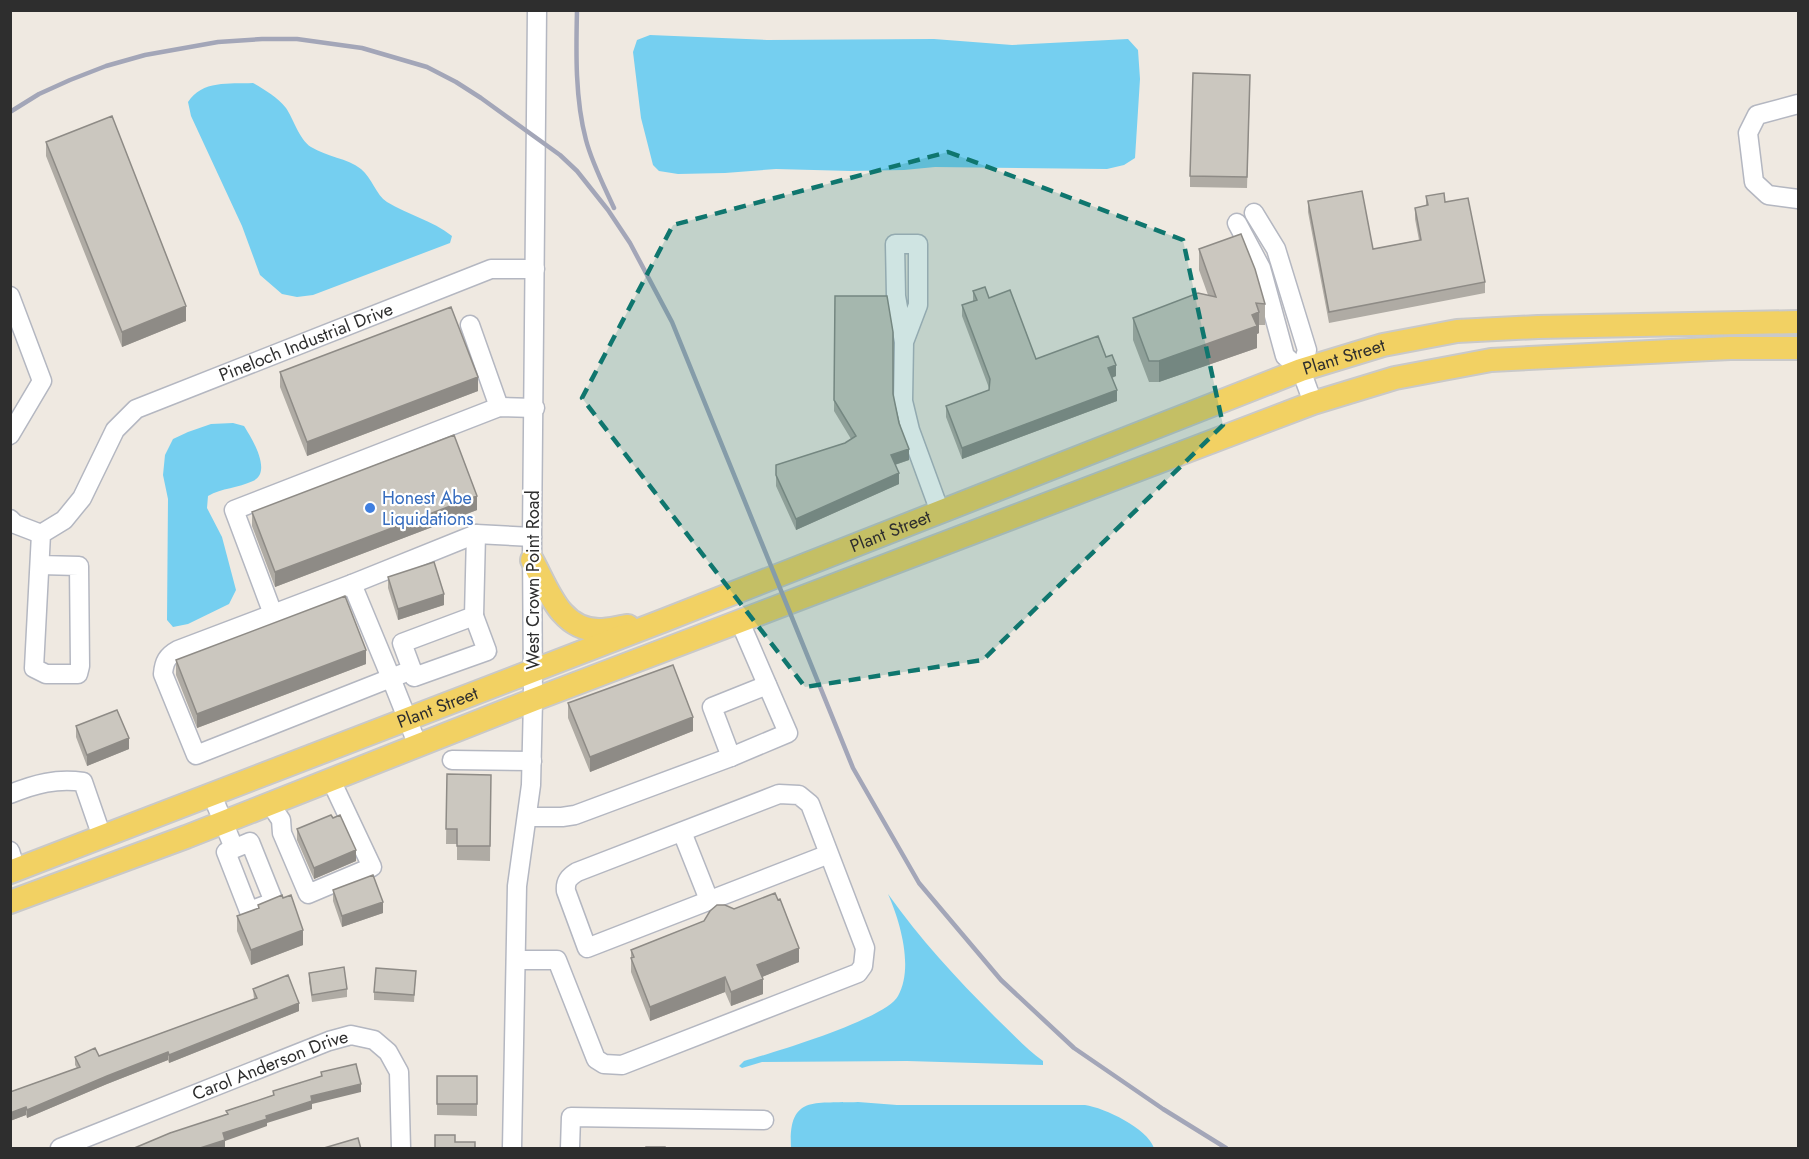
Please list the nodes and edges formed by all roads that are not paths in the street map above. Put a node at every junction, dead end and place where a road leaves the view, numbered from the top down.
1 (537, 10) edge
2 (1798, 104) edge
3 (1798, 199) edge
4 (1254, 213) dead end
5 (1237, 223) dead end
6 (536, 269) junction
7 (917, 276) junction
8 (1284, 276) junction
9 (897, 279) junction
10 (1264, 281) junction
11 (10, 296) edge
12 (1296, 315) junction
13 (1276, 321) junction
14 (1798, 322) edge
15 (470, 325) dead end
16 (904, 342) junction
17 (1798, 348) edge
18 (1301, 370) junction
19 (1313, 403) junction
20 (499, 407) junction
21 (535, 408) junction
22 (10, 435) edge
23 (1006, 485) junction
24 (940, 512) junction
25 (10, 519) edge
26 (978, 531) junction
27 (41, 534) junction
28 (476, 534) junction
29 (532, 537) junction
30 (916, 554) junction
31 (532, 560) junction
32 (40, 565) junction
33 (352, 584) junction
34 (273, 614) junction
35 (474, 616) junction
36 (665, 620) junction
37 (740, 622) junction
38 (412, 670) junction
39 (533, 670) junction
40 (391, 678) junction
41 (767, 685) junction
42 (533, 700) junction
43 (407, 719) junction
44 (418, 746) junction
45 (731, 757) junction
46 (452, 760) dead end
47 (532, 761) junction
48 (331, 780) junction
49 (10, 794) edge
50 (212, 795) junction
51 (270, 804) junction
52 (527, 817) junction
53 (224, 822) junction
54 (682, 832) junction
55 (102, 837) junction
56 (234, 848) dead end
57 (829, 854) junction
58 (12, 869) edge
59 (709, 900) junction
60 (10, 902) edge
61 (587, 948) junction
62 (516, 960) junction
63 (557, 960) junction
64 (764, 1120) dead end
65 (60, 1149) edge
66 (401, 1149) edge
67 (512, 1149) edge
68 (570, 1149) edge

1 - 6 street, West Crown Point Road
2 - 3 street
4 - 8 street
5 - 10 street
6 - 21 street, West Crown Point Road
6 - 27 street, Pineloch Industrial Drive
7 - 9 street
7 - 9 street
7 - 16 street
8 - 10 street
8 - 12 street
9 - 16 street
10 - 13 street
11 - 22 street
12 - 13 street
12 - 18 street
13 - 18 street
14 - 18 main road, Plant Street
15 - 20 street
16 - 24 street
17 - 19 main road, Plant Street
18 - 19 street
18 - 23 main road, Plant Street
19 - 26 main road, Plant Street
20 - 21 street
20 - 34 street
21 - 29 street, West Crown Point Road
23 - 24 main road, Plant Street
23 - 26 main road
24 - 30 main road
24 - 36 main road, Plant Street
25 - 27 street
26 - 30 main road, Plant Street
27 - 32 street
28 - 29 street
28 - 33 street
28 - 35 street
29 - 31 street, West Crown Point Road
30 - 37 main road, Plant Street
31 - 36 main road
31 - 39 street, West Crown Point Road
32 - 32 street
33 - 34 street
33 - 40 street
34 - 40 street
35 - 38 street
35 - 38 street
36 - 39 main road, Plant Street
37 - 41 street
37 - 42 main road, Plant Street
38 - 40 street
39 - 42 street, West Crown Point Road
39 - 43 main road, Plant Street
40 - 43 street
41 - 45 street
41 - 45 street
42 - 44 main road, Plant Street
42 - 47 street, West Crown Point Road
43 - 44 street
43 - 50 main road, Plant Street
44 - 48 main road, Plant Street
45 - 52 street
46 - 47 street
47 - 52 street, West Crown Point Road
48 - 51 main road, Plant Street
48 - 51 street
49 - 55 street
50 - 53 street
50 - 55 main road, Plant Street
51 - 53 main road, Plant Street
52 - 62 street, West Crown Point Road
53 - 56 street
53 - 60 main road, Plant Street
54 - 57 street
54 - 59 street
54 - 61 street
55 - 58 main road, Plant Street
57 - 59 street
57 - 63 street
59 - 61 street
61 - 63 street
62 - 63 street
62 - 67 street, West Crown Point Road
64 - 68 street
65 - 66 street, Carol Anderson Drive

